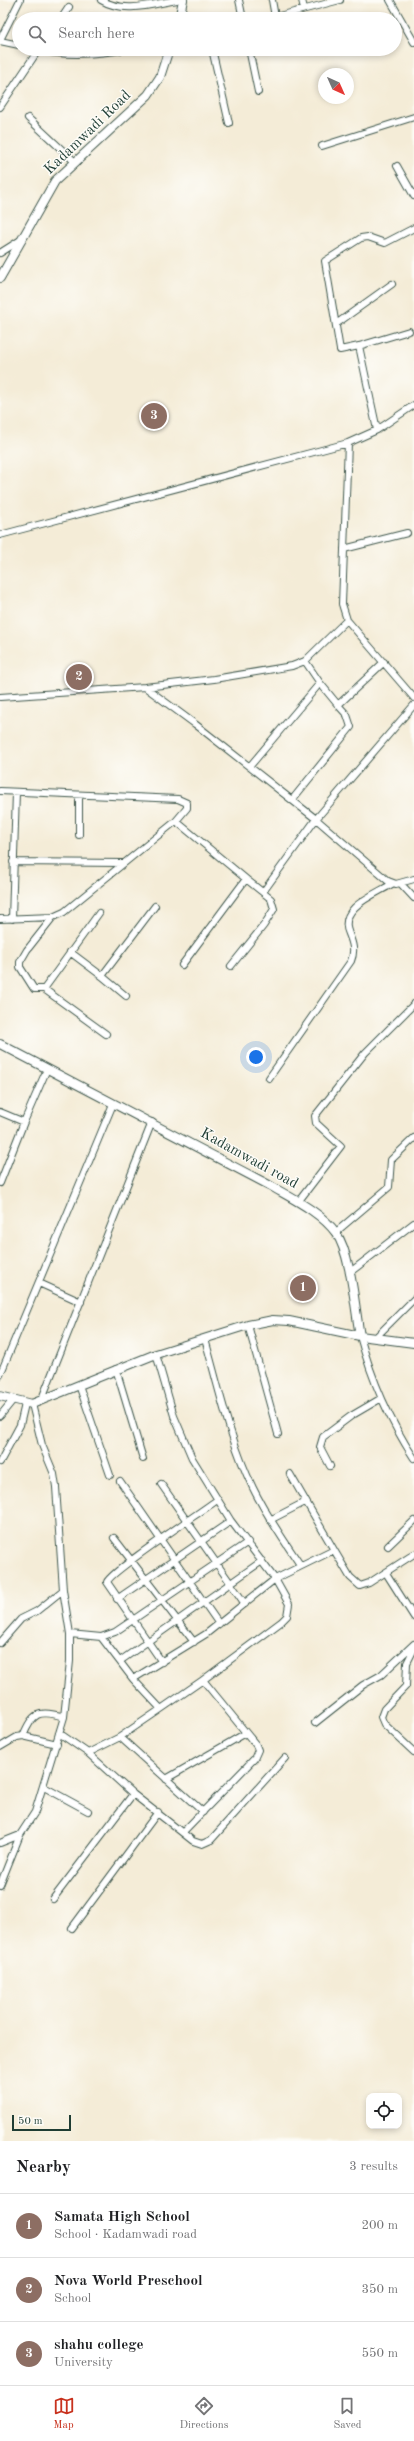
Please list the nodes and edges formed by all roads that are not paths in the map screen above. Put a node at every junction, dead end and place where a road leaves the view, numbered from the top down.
1 (20, 0) edge
2 (101, 0) edge
3 (177, 0) edge
4 (183, 0) edge
5 (239, 0) edge
6 (272, 0) edge
7 (302, 0) edge
8 (340, 0) edge
9 (390, 0) edge
10 (69, 7) dead end
11 (304, 9) junction
12 (14, 12) edge
13 (66, 12) edge
14 (180, 12) edge
15 (241, 12) edge
16 (274, 12) edge
17 (293, 12) edge
18 (397, 12) edge
19 (12, 16) edge
20 (402, 21) edge
21 (0, 40) edge
22 (414, 42) edge
23 (12, 43) edge
24 (33, 56) edge
25 (167, 56) edge
26 (214, 56) edge
27 (250, 56) edge
28 (258, 92) dead end
29 (0, 107) edge
30 (414, 117) edge
31 (28, 118) dead end
32 (229, 123) dead end
33 (322, 146) dead end
34 (75, 162) junction
35 (397, 166) dead end
36 (414, 196) edge
37 (414, 228) edge
38 (19, 241) junction
39 (0, 253) edge
40 (0, 278) edge
41 (392, 284) dead end
42 (336, 324) junction
43 (408, 331) dead end
44 (359, 346) junction
45 (414, 405) edge
46 (377, 430) junction
47 (348, 443) junction
48 (407, 533) dead end
49 (0, 535) edge
50 (344, 549) junction
51 (347, 620) junction
52 (305, 660) junction
53 (384, 662) junction
54 (320, 683) junction
55 (145, 687) junction
56 (0, 697) edge
57 (414, 698) edge
58 (338, 705) junction
59 (414, 705) edge
60 (250, 766) junction
61 (0, 791) edge
62 (16, 792) junction
63 (80, 795) junction
64 (292, 800) junction
65 (316, 819) junction
66 (176, 821) junction
67 (79, 835) dead end
68 (13, 862) junction
69 (123, 863) junction
70 (246, 879) junction
71 (414, 879) edge
72 (392, 884) junction
73 (401, 884) junction
74 (262, 892) junction
75 (414, 898) edge
76 (155, 906) dead end
77 (99, 913) dead end
78 (53, 917) junction
79 (0, 919) edge
80 (12, 919) junction
81 (70, 952) junction
82 (182, 965) dead end
83 (231, 966) dead end
84 (102, 976) junction
85 (44, 989) junction
86 (126, 996) dead end
87 (414, 1004) edge
88 (106, 1034) dead end
89 (0, 1044) edge
90 (47, 1069) junction
91 (269, 1078) dead end
92 (113, 1104) junction
93 (0, 1112) edge
94 (24, 1122) junction
95 (152, 1122) junction
96 (414, 1138) edge
97 (0, 1183) edge
98 (298, 1202) junction
99 (414, 1223) edge
100 (336, 1232) junction
101 (349, 1273) junction
102 (39, 1283) junction
103 (414, 1299) edge
104 (81, 1302) junction
105 (248, 1325) junction
106 (360, 1336) junction
107 (375, 1338) junction
108 (205, 1339) junction
109 (412, 1344) edge
110 (156, 1354) junction
111 (116, 1369) junction
112 (0, 1375) edge
113 (79, 1385) junction
114 (0, 1396) edge
115 (380, 1399) junction
116 (13, 1400) junction
117 (41, 1401) junction
118 (29, 1404) junction
119 (0, 1416) edge
120 (278, 1434) dead end
121 (414, 1458) edge
122 (143, 1459) dead end
123 (0, 1462) edge
124 (330, 1466) dead end
125 (290, 1474) dead end
126 (110, 1476) dead end
127 (120, 1481) dead end
128 (161, 1484) dead end
129 (217, 1500) junction
130 (305, 1502) junction
131 (270, 1520) junction
132 (231, 1521) junction
133 (414, 1521) edge
134 (187, 1522) junction
135 (114, 1538) dead end
136 (161, 1541) junction
137 (201, 1542) junction
138 (248, 1542) junction
139 (388, 1546) dead end
140 (334, 1550) junction
141 (414, 1554) edge
142 (131, 1560) junction
143 (174, 1561) junction
144 (262, 1561) junction
145 (216, 1563) junction
146 (301, 1566) junction
147 (386, 1573) junction
148 (275, 1579) junction
149 (146, 1580) junction
150 (189, 1582) junction
151 (230, 1583) junction
152 (63, 1590) junction
153 (117, 1599) junction
154 (162, 1601) junction
155 (203, 1602) junction
156 (245, 1604) junction
157 (414, 1617) edge
158 (177, 1620) junction
159 (132, 1621) junction
160 (219, 1624) junction
161 (70, 1634) junction
162 (101, 1637) junction
163 (147, 1641) junction
164 (194, 1642) junction
165 (0, 1643) edge
166 (414, 1644) edge
167 (414, 1649) edge
168 (120, 1661) junction
169 (162, 1662) junction
170 (133, 1679) junction
171 (203, 1680) junction
172 (161, 1709) junction
173 (64, 1717) junction
174 (315, 1723) dead end
175 (246, 1732) junction
176 (59, 1733) junction
177 (23, 1736) junction
178 (120, 1737) junction
179 (57, 1744) junction
180 (0, 1747) edge
181 (414, 1752) edge
182 (88, 1753) junction
183 (285, 1758) dead end
184 (166, 1779) junction
185 (44, 1788) junction
186 (133, 1794) junction
187 (88, 1811) dead end
188 (158, 1812) junction
189 (204, 1812) junction
190 (183, 1832) junction
191 (20, 1835) junction
192 (0, 1843) edge
193 (0, 1885) edge
194 (53, 1899) dead end
195 (72, 1928) dead end

1 - 12 street
2 - 3 street
4 - 14 street
5 - 15 street
6 - 16 street
7 - 11 street
8 - 11 street
9 - 18 street
10 - 13 street
11 - 17 street
19 - 21 street
20 - 22 street
21 - 23 street
24 - 29 street
25 - 34 street, Kadamwadi Road
26 - 32 street
27 - 28 street
30 - 33 street
31 - 34 street
34 - 38 street, Kadamwadi Road
35 - 36 street
37 - 42 street
38 - 39 street
38 - 40 street, Kadamwadi Road
41 - 42 street
42 - 44 street
43 - 44 street
44 - 46 street
45 - 46 street
46 - 47 street
47 - 49 street
47 - 50 street
48 - 50 street
50 - 51 street
51 - 52 street
51 - 53 street
52 - 54 street
52 - 55 street
53 - 57 street
53 - 58 street
54 - 58 street
54 - 60 street
55 - 56 street
55 - 60 street
58 - 64 street
59 - 65 street
60 - 64 street
61 - 62 street
62 - 63 street
62 - 68 street
63 - 66 street
63 - 67 street
64 - 65 street
65 - 72 street
65 - 74 street
66 - 69 street
66 - 70 street
68 - 69 street
68 - 80 street
69 - 78 street
70 - 74 street
70 - 82 street
71 - 73 street
72 - 73 street
72 - 91 street
73 - 75 street
74 - 83 street
76 - 84 street
77 - 81 street
78 - 80 street
78 - 85 street
79 - 80 street
81 - 84 street
81 - 85 street
84 - 86 street
85 - 88 street
87 - 98 street
89 - 90 street, Kadamwadi road
90 - 92 street, Kadamwadi road
90 - 94 street
92 - 95 street, Kadamwadi road
92 - 102 street
93 - 94 street
94 - 97 street
95 - 98 street, Kadamwadi road
95 - 104 street
96 - 100 street
98 - 100 street, Kadamwadi road
99 - 101 street
100 - 101 street, Kadamwadi road
101 - 106 street, Kadamwadi road
102 - 104 street
102 - 112 street
103 - 107 street
104 - 117 street
105 - 106 street
105 - 108 street
105 - 120 street
106 - 107 street
106 - 115 street
107 - 109 street
108 - 110 street
108 - 131 street
110 - 111 street
110 - 129 street
111 - 113 street
111 - 122 street
113 - 117 street
113 - 126 street
114 - 116 street
115 - 121 street
115 - 124 street
116 - 118 street
116 - 119 street
117 - 118 street
118 - 123 street
118 - 152 street
125 - 130 street
127 - 136 street
128 - 134 street
129 - 132 street
129 - 134 street
130 - 131 street
130 - 140 street
131 - 146 street
132 - 137 street
132 - 138 street
133 - 139 street
134 - 136 street
134 - 137 street
135 - 142 street
136 - 142 street
136 - 143 street
137 - 143 street
137 - 145 street
138 - 144 street
138 - 145 street
140 - 146 street
140 - 147 street
141 - 147 street
142 - 149 street
142 - 153 street
143 - 149 street
143 - 150 street
144 - 148 street
144 - 151 street
145 - 150 street
145 - 151 street
146 - 148 street
147 - 157 street
148 - 156 street
148 - 171 street
149 - 153 street
149 - 154 street
150 - 154 street
150 - 155 street
151 - 155 street
151 - 156 street
152 - 161 street
152 - 165 street
153 - 159 street
154 - 158 street
154 - 159 street
155 - 158 street
155 - 160 street
156 - 160 street
158 - 163 street
158 - 164 street
159 - 162 street
159 - 163 street
160 - 164 street
161 - 162 street
161 - 173 street
162 - 168 street
163 - 168 street
163 - 169 street
164 - 169 street
166 - 174 street
167 - 181 street
168 - 170 street
169 - 170 street
170 - 172 street
171 - 172 street
171 - 175 street
172 - 178 street
173 - 176 street
173 - 177 street
175 - 184 street
175 - 189 street
176 - 179 street
176 - 182 street
177 - 179 street
177 - 180 street
178 - 182 street
178 - 184 street
179 - 185 street
182 - 186 street
183 - 190 street
184 - 189 street
185 - 187 street
185 - 191 street
186 - 188 street
186 - 194 street
188 - 190 street
188 - 195 street
189 - 190 street
191 - 192 street
191 - 193 street

